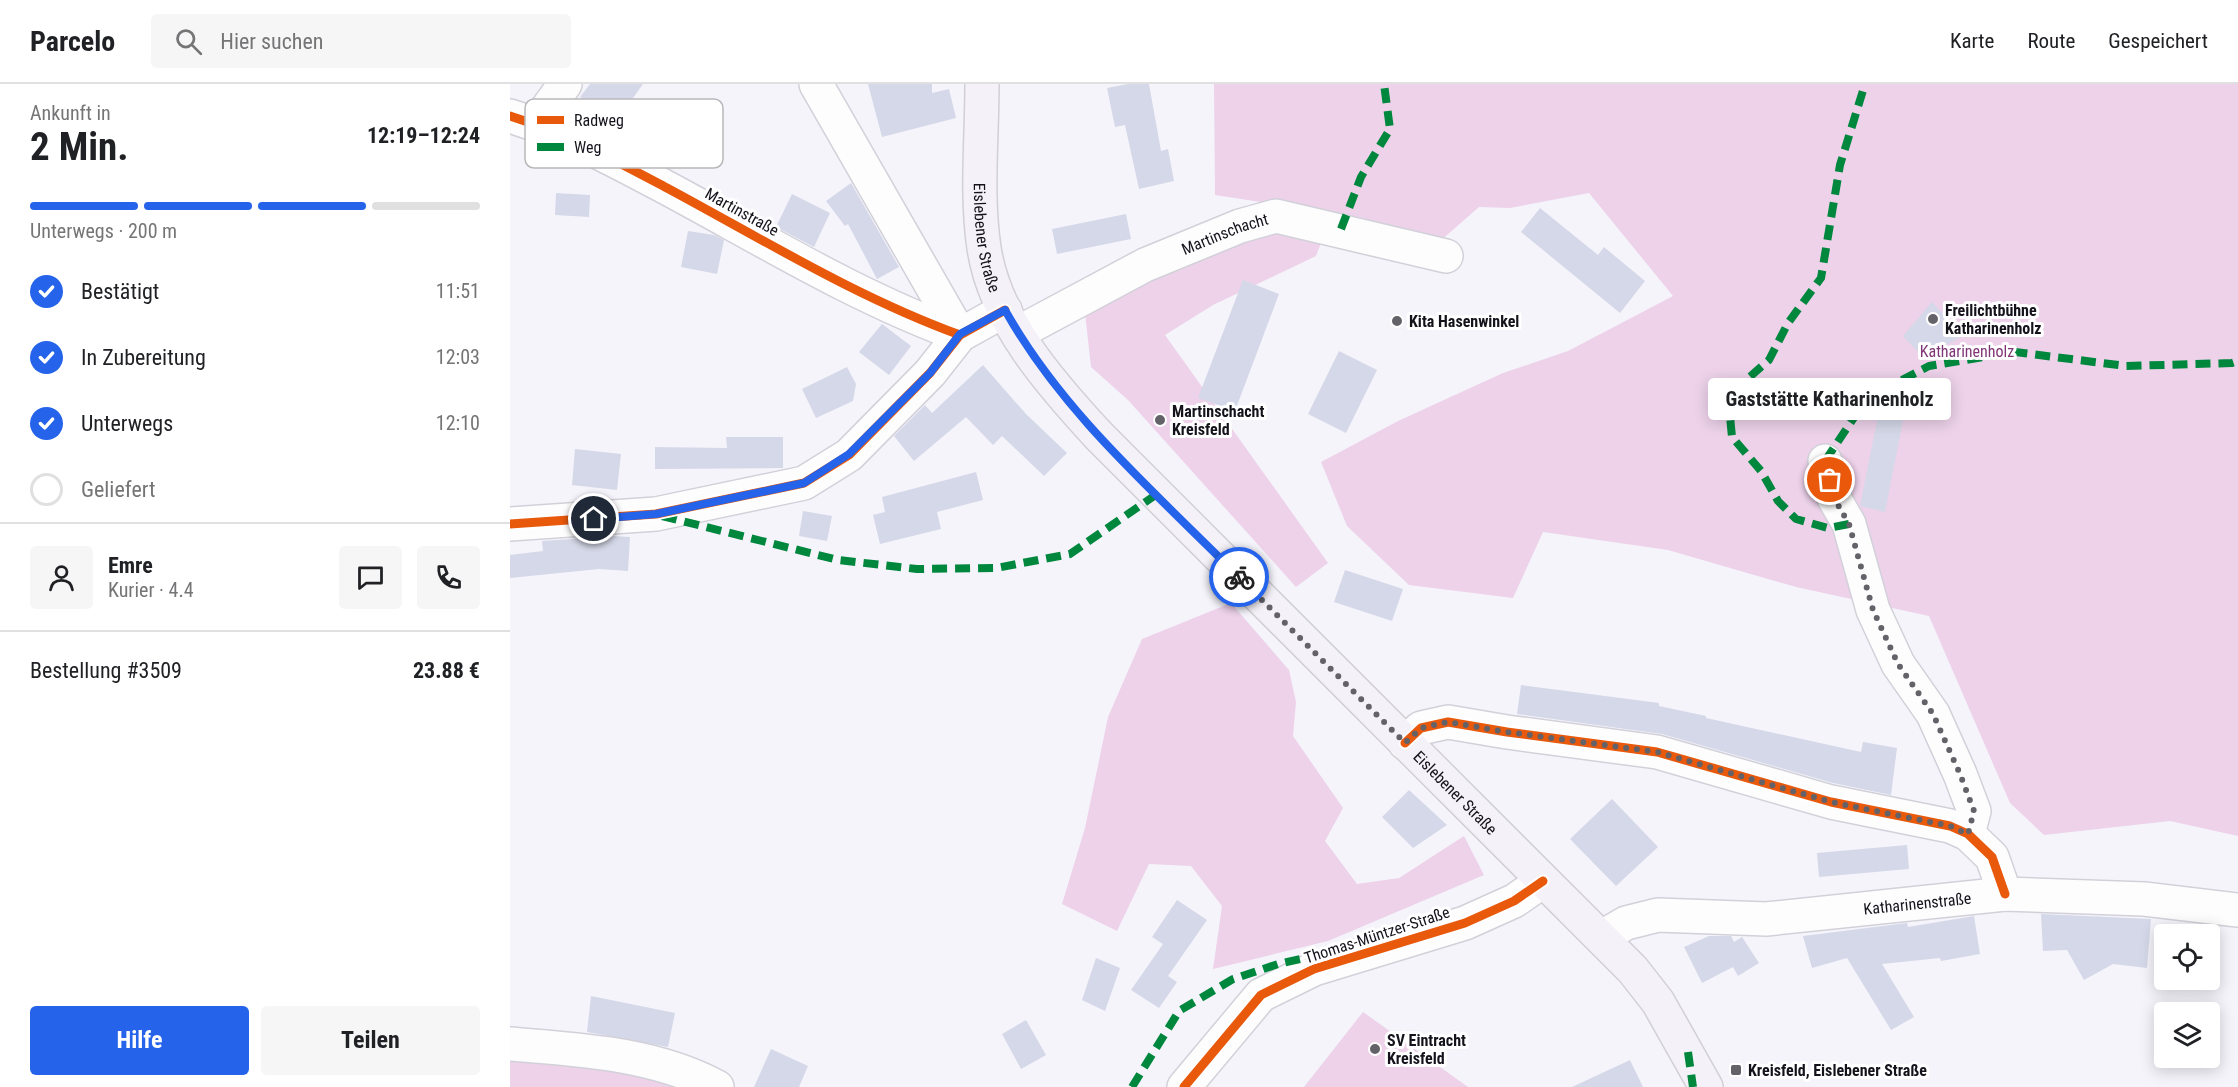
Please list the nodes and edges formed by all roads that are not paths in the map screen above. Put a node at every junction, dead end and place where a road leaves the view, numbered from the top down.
1 (565, 84) edge
2 (816, 84) edge
3 (982, 84) edge
4 (548, 99) edge
5 (629, 168) edge
6 (1446, 256) dead end
7 (1011, 322) junction
8 (960, 334) junction
9 (1825, 461) dead end
10 (510, 524) edge
11 (1405, 743) junction
12 (1968, 834) junction
13 (1543, 881) junction
14 (2005, 894) junction
15 (2238, 910) edge
16 (1602, 938) junction
17 (510, 1044) edge
18 (717, 1087) edge
19 (1184, 1087) edge
20 (1706, 1087) edge

1 - 4 street, Martinstraße
2 - 8 street
3 - 7 main road, Eislebener Straße
5 - 8 street, Martinstraße
6 - 7 street, Martinschacht
7 - 8 street
7 - 11 main road, Eislebener Straße
8 - 10 street
9 - 12 street
11 - 12 street
11 - 13 main road, Eislebener Straße
12 - 14 street
13 - 16 main road, Eislebener Straße
13 - 19 street, Thomas-Müntzer-Straße
14 - 15 street, Katharinenstraße
14 - 16 street, Katharinenstraße
16 - 20 main road, Eislebener Straße
17 - 18 street

